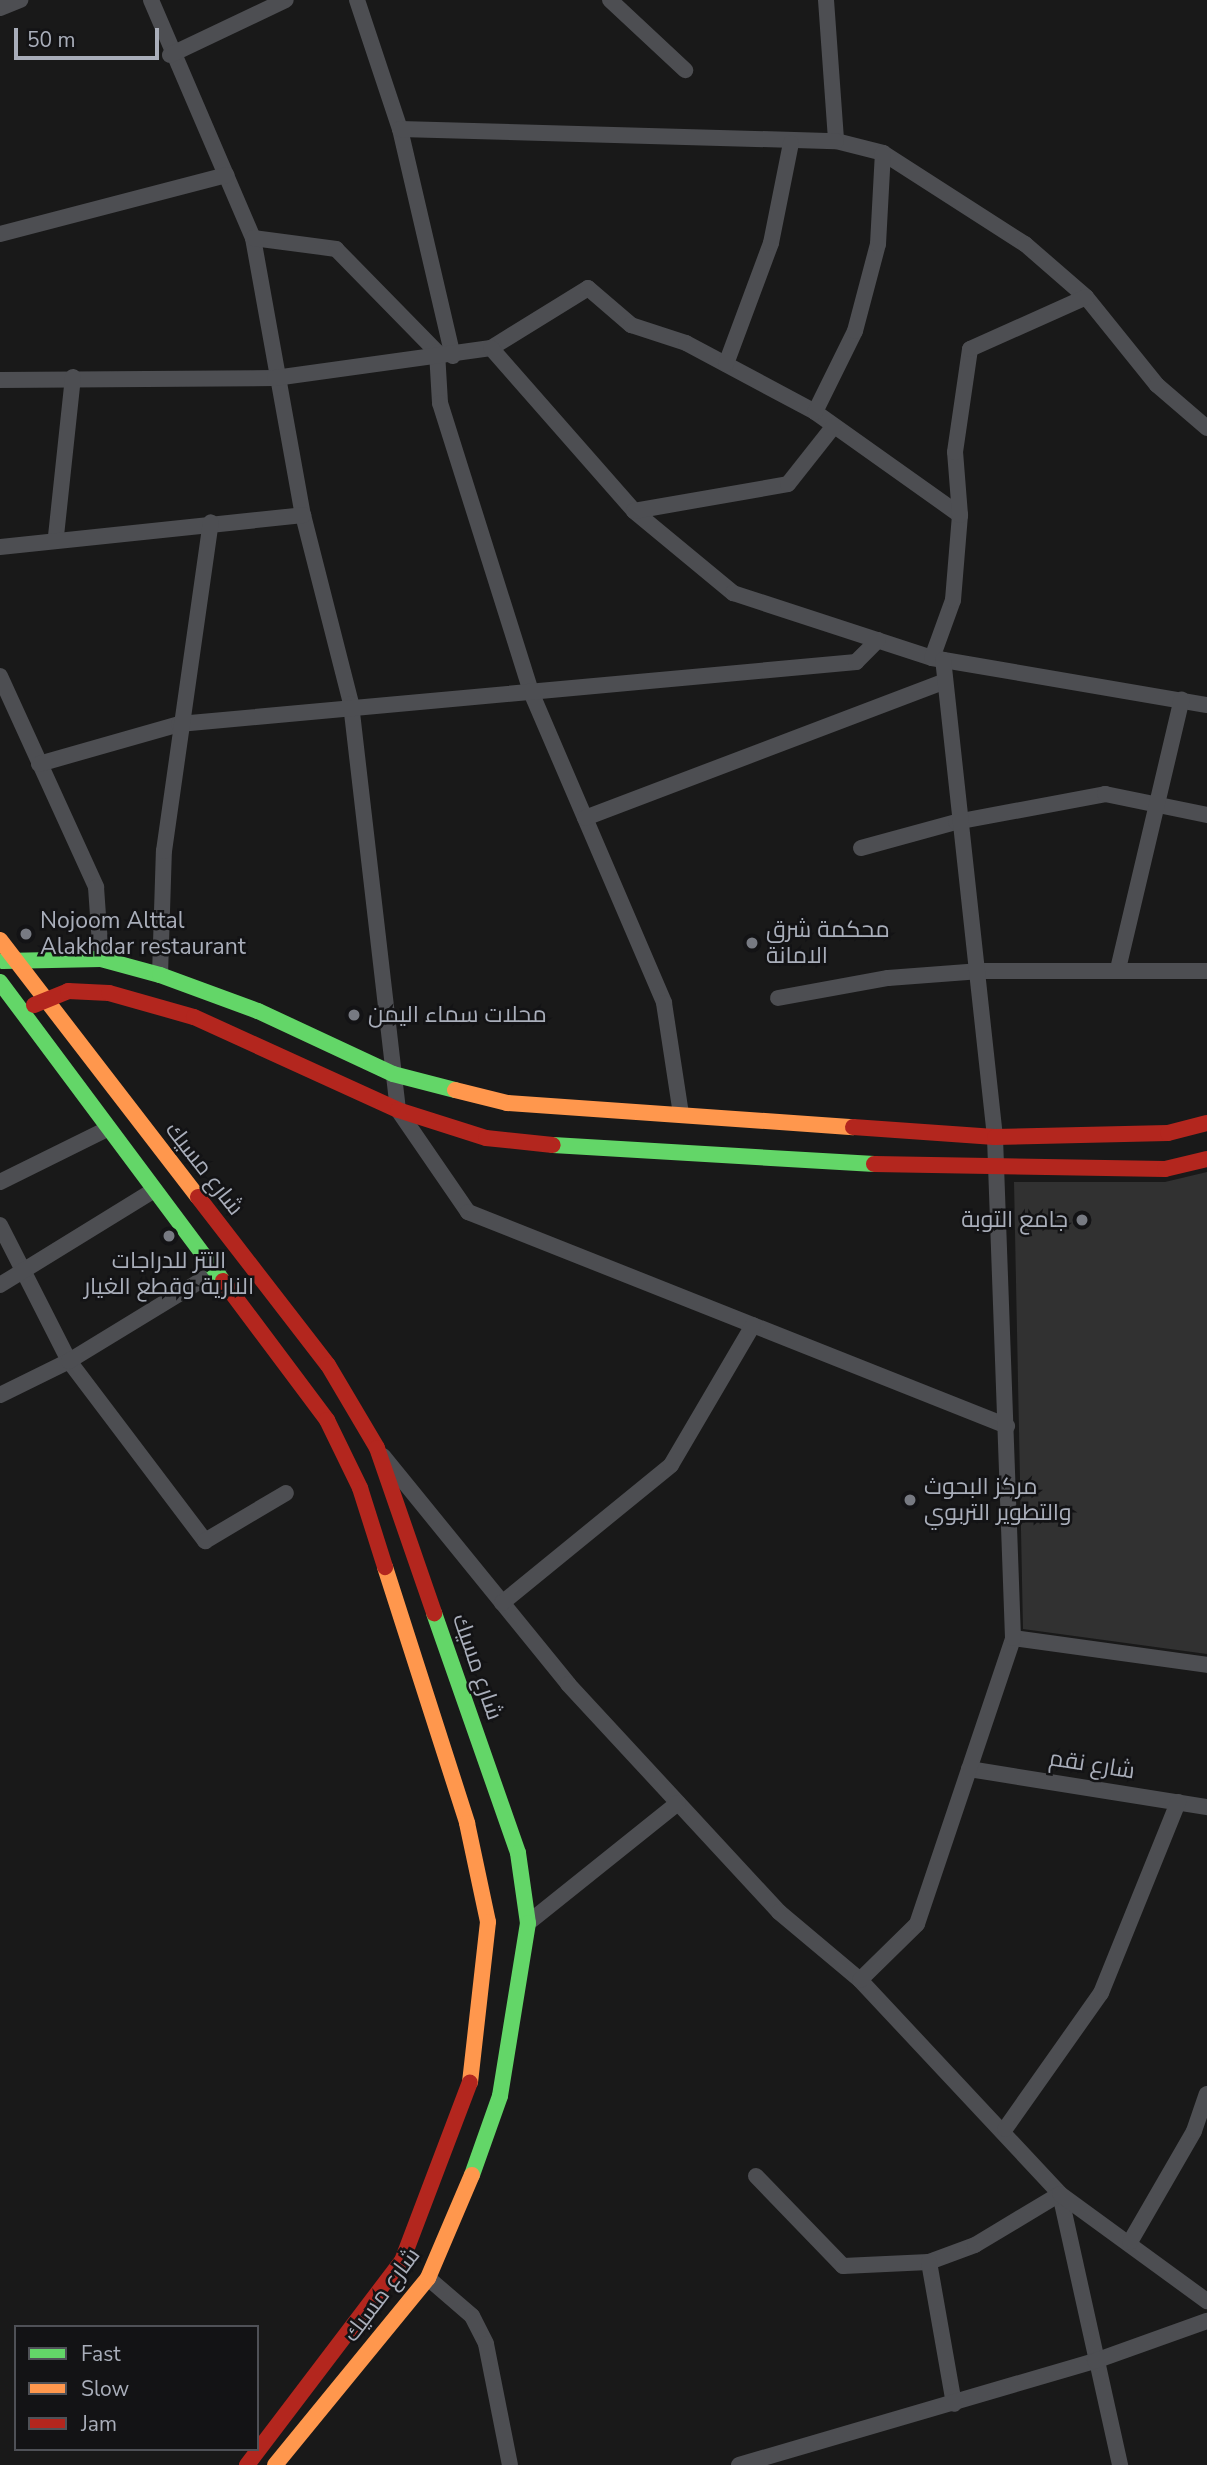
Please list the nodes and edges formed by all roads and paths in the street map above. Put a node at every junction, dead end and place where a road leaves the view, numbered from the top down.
1 (20, 0) edge
2 (151, 0) edge
3 (286, 0) edge
4 (357, 0) edge
5 (610, 0) edge
6 (826, 0) edge
7 (0, 8) edge
8 (170, 55) junction
9 (685, 70) dead end
10 (400, 129) junction
11 (836, 141) junction
12 (791, 143) junction
13 (883, 153) junction
14 (226, 174) junction
15 (0, 234) edge
16 (253, 238) junction
17 (1086, 298) junction
18 (491, 348) junction
19 (445, 354) junction
20 (726, 364) junction
21 (73, 377) junction
22 (275, 378) junction
23 (0, 380) edge
24 (815, 412) junction
25 (833, 427) junction
26 (1207, 428) edge
27 (634, 511) junction
28 (303, 515) junction
29 (960, 516) junction
30 (211, 522) junction
31 (56, 536) junction
32 (0, 547) edge
33 (877, 640) junction
34 (938, 659) junction
35 (0, 676) edge
36 (945, 681) junction
37 (531, 692) junction
38 (1182, 699) junction
39 (351, 704) junction
40 (1207, 705) edge
41 (178, 724) junction
42 (39, 764) junction
43 (1161, 803) junction
44 (1207, 815) edge
45 (585, 818) junction
46 (956, 822) junction
47 (861, 848) dead end
48 (0, 940) edge
49 (6, 959) edge
50 (101, 960) junction
51 (1118, 969) junction
52 (981, 971) junction
53 (1207, 971) edge
54 (159, 975) junction
55 (0, 982) edge
56 (778, 998) dead end
57 (43, 1000) junction
58 (24, 1012) junction
59 (393, 1074) junction
60 (398, 1110) junction
61 (681, 1114) junction
62 (1207, 1123) edge
63 (105, 1130) junction
64 (995, 1137) junction
65 (1207, 1159) edge
66 (996, 1169) junction
67 (0, 1182) edge
68 (153, 1191) junction
69 (0, 1225) edge
70 (24, 1270) junction
71 (218, 1270) junction
72 (0, 1284) edge
73 (753, 1325) junction
74 (69, 1361) junction
75 (0, 1395) edge
76 (1007, 1426) junction
77 (377, 1448) junction
78 (286, 1493) dead end
79 (502, 1603) junction
80 (1013, 1638) junction
81 (1207, 1665) edge
82 (970, 1769) junction
83 (1178, 1802) junction
84 (678, 1803) junction
85 (1207, 1807) edge
86 (528, 1923) junction
87 (860, 1980) junction
88 (1207, 2094) edge
89 (1005, 2129) junction
90 (1201, 2132) edge
91 (756, 2176) dead end
92 (1060, 2194) junction
93 (1129, 2242) junction
94 (929, 2262) junction
95 (428, 2278) junction
96 (1207, 2301) edge
97 (1207, 2321) edge
98 (1095, 2361) junction
99 (954, 2404) junction
100 (259, 2449) edge
101 (258, 2451) edge
102 (767, 2461) edge
103 (247, 2465) edge
104 (275, 2465) edge
105 (510, 2465) edge
106 (739, 2465) edge
107 (1120, 2465) edge

1 - 7 street
2 - 8 street
3 - 8 street
4 - 10 street
5 - 9 street
6 - 11 street
8 - 14 street
10 - 12 street
10 - 19 street
11 - 12 street
11 - 13 street
12 - 20 street
13 - 17 street
13 - 24 street
14 - 15 street
14 - 16 street
16 - 19 street
16 - 22 street
17 - 26 street
17 - 29 street
18 - 19 street
18 - 20 street
18 - 27 street
19 - 22 street
19 - 37 street
20 - 24 street
21 - 22 street
21 - 23 street
21 - 31 street
22 - 28 street
24 - 25 street
25 - 27 street
25 - 29 street
27 - 33 street
28 - 30 street
28 - 39 street
29 - 34 street
30 - 31 street
30 - 41 street
31 - 32 street
33 - 34 street
33 - 37 street
34 - 36 street
34 - 38 street
35 - 42 street
36 - 45 street
36 - 46 street
37 - 39 street
37 - 45 street
38 - 40 street
38 - 43 street
39 - 41 street
39 - 59 street
41 - 42 street
41 - 54 street
42 - 50 street
43 - 44 street
43 - 46 street
43 - 51 street
45 - 61 street
46 - 47 street
46 - 52 street
48 - 49 street, شارع مسيك
49 - 50 street
49 - 57 street, شارع مسيك
50 - 54 street
51 - 52 street
51 - 53 street
52 - 56 street
52 - 64 street
54 - 59 street
55 - 58 street, شارع مسيك
57 - 58 street
57 - 60 street
57 - 77 street, شارع مسيك
58 - 63 street, شارع مسيك
59 - 60 street
59 - 61 street
60 - 66 street
60 - 73 street
61 - 64 street
62 - 64 street
63 - 67 street
63 - 68 street, شارع مسيك
64 - 66 street
65 - 66 street
66 - 76 street
68 - 70 street
68 - 71 street, شارع مسيك
69 - 70 street
70 - 72 street
70 - 74 street
71 - 74 street
71 - 100 street, شارع مسيك
73 - 76 street
73 - 79 street
74 - 75 street
74 - 78 street
76 - 80 street
77 - 79 street
77 - 86 street, شارع مسيك
79 - 84 street
80 - 81 street
80 - 82 street
82 - 83 street, شارع نقم
82 - 87 street
83 - 85 street, شارع نقم
83 - 89 street
84 - 86 street
84 - 87 street
86 - 95 street, شارع مسيك
87 - 89 street
88 - 90 street
89 - 92 street
90 - 93 street
91 - 94 street
92 - 93 street
92 - 94 street
92 - 98 street
93 - 96 street
94 - 99 street
95 - 104 street, شارع مسيك
95 - 105 street
97 - 98 street
98 - 99 street
98 - 107 street
99 - 102 street
101 - 103 street, شارع مسيك
102 - 106 street

